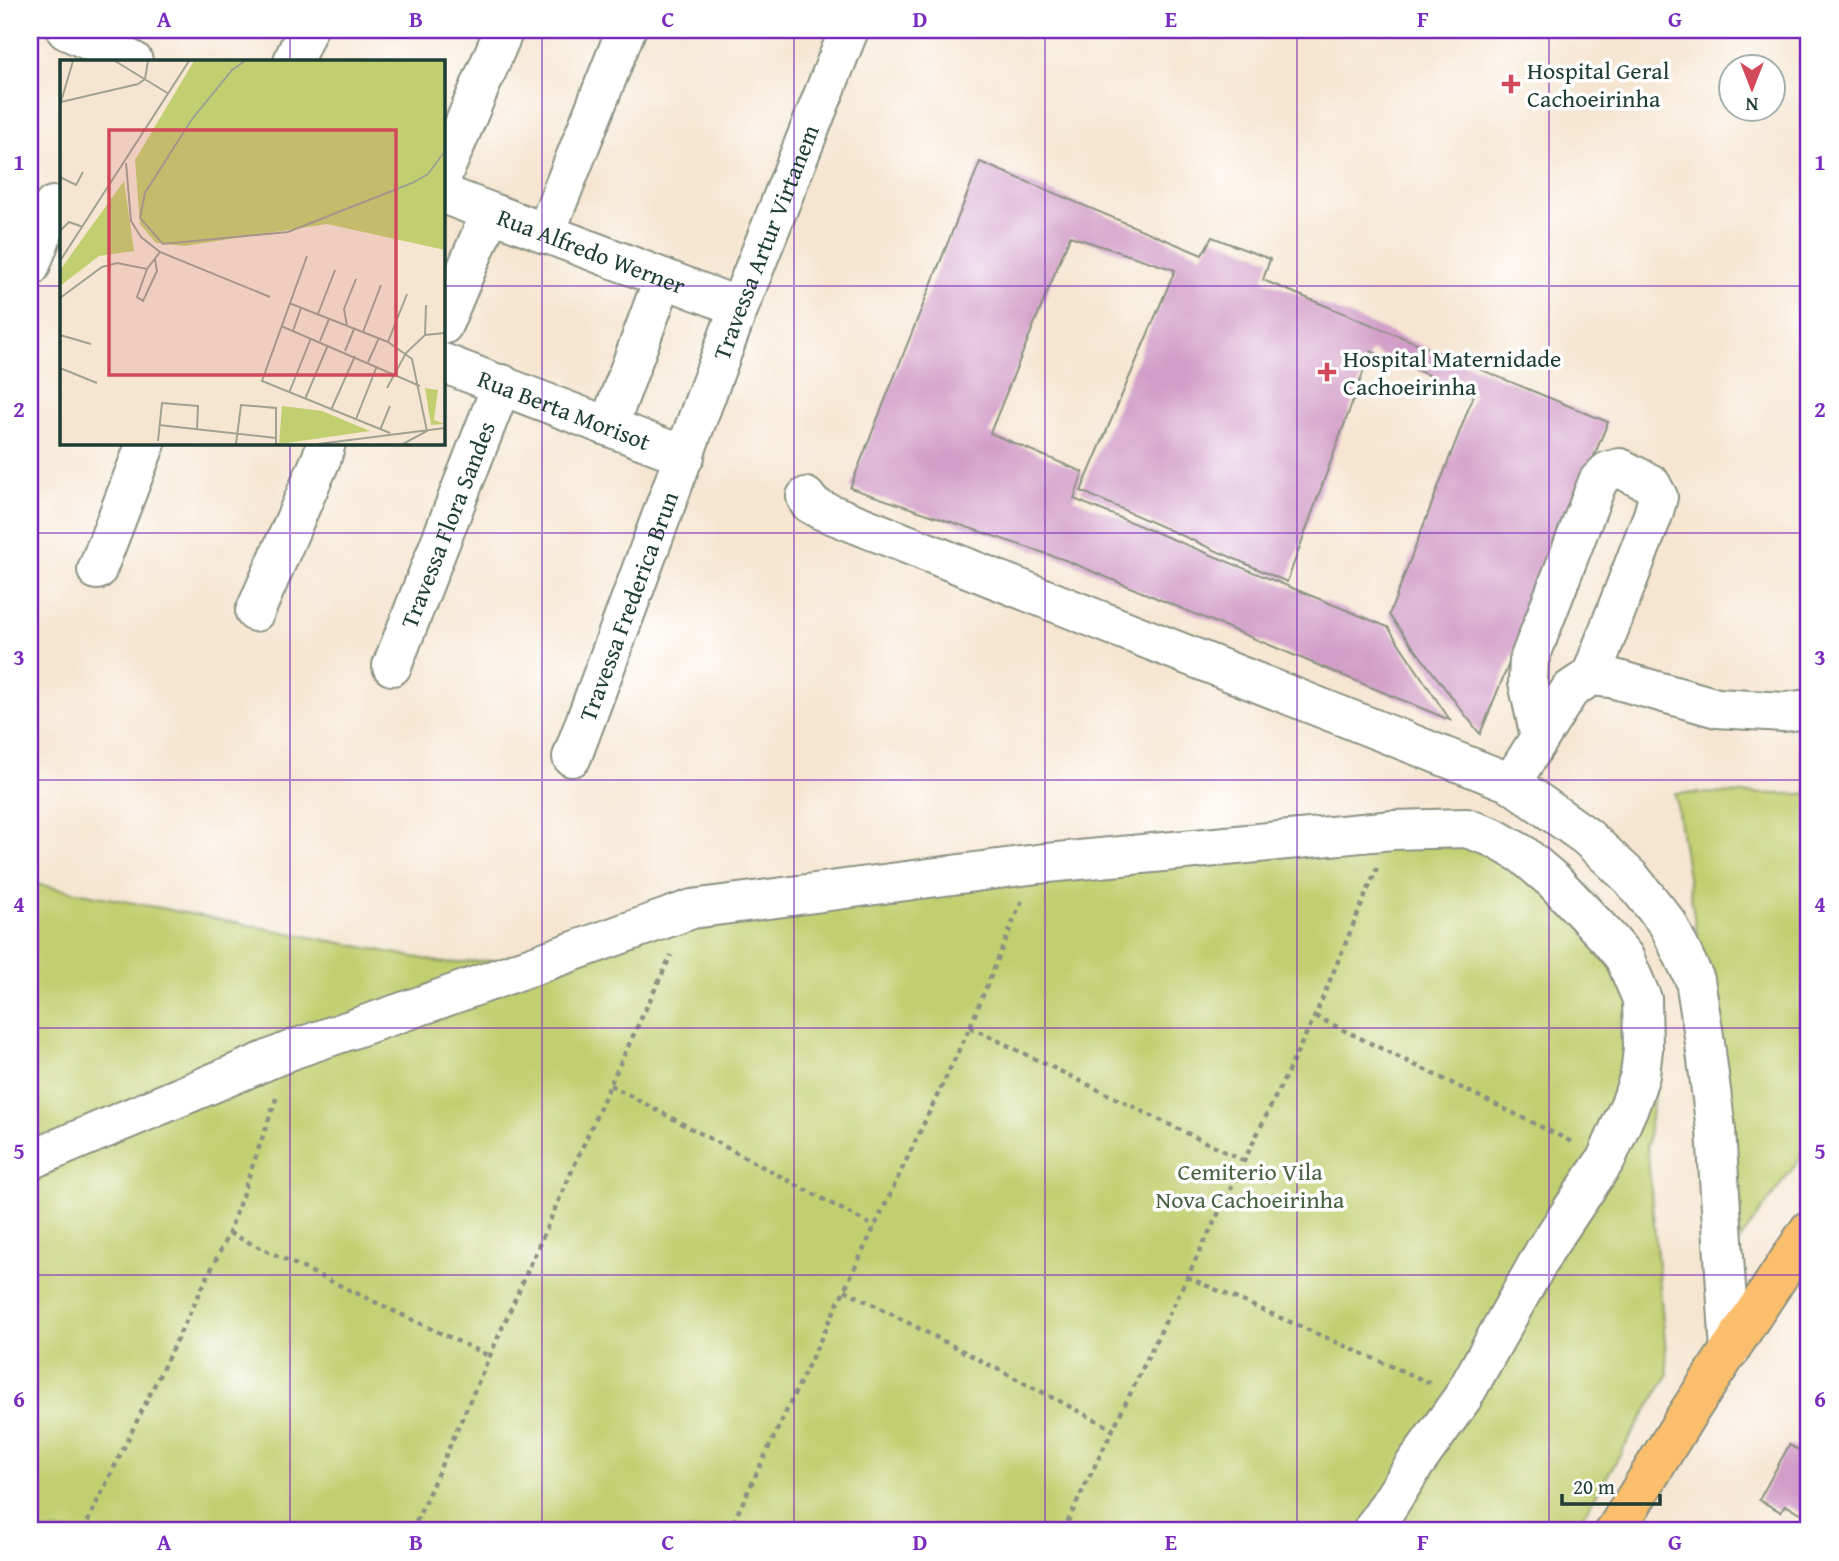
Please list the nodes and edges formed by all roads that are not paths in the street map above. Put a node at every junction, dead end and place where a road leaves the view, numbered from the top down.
1 (66, 30) edge
2 (307, 30) edge
3 (504, 30) edge
4 (626, 30) edge
5 (849, 30) edge
6 (132, 50) edge
7 (293, 60) edge
8 (444, 172) edge
9 (444, 194) edge
10 (48, 203) edge
11 (491, 213) junction
12 (545, 234) junction
13 (30, 267) edge
14 (663, 279) junction
15 (739, 307) junction
16 (444, 324) edge
17 (444, 363) edge
18 (502, 384) junction
19 (609, 425) junction
20 (146, 444) edge
21 (326, 444) edge
22 (685, 456) junction
23 (806, 497) dead end
24 (97, 570) dead end
25 (255, 612) dead end
26 (392, 666) dead end
27 (1591, 676) junction
28 (1809, 709) edge
29 (1540, 737) junction
30 (572, 757) dead end
31 (1511, 783) junction
32 (30, 1160) edge
33 (1809, 1230) edge
34 (1730, 1351) junction
35 (1372, 1531) edge
36 (1615, 1531) edge

1 - 6 street
2 - 7 street
3 - 8 street
4 - 12 street
5 - 15 street, Travessa Artur Virtanem
9 - 11 street, Rua Alfredo Werner
10 - 13 street
11 - 12 street, Rua Alfredo Werner
11 - 16 street
12 - 14 street, Rua Alfredo Werner
14 - 15 street, Rua Alfredo Werner
14 - 19 street
15 - 22 street, Travessa Artur Virtanem
17 - 18 street, Rua Berta Morisot
18 - 19 street, Rua Berta Morisot
18 - 26 street, Travessa Flora Sandes
19 - 22 street, Rua Berta Morisot
20 - 24 street
21 - 25 street
22 - 30 street, Travessa Frederica Brun
23 - 31 street
27 - 28 street
27 - 29 street
27 - 29 street
29 - 31 street
31 - 34 street
32 - 35 street
33 - 34 main road
34 - 36 main road

